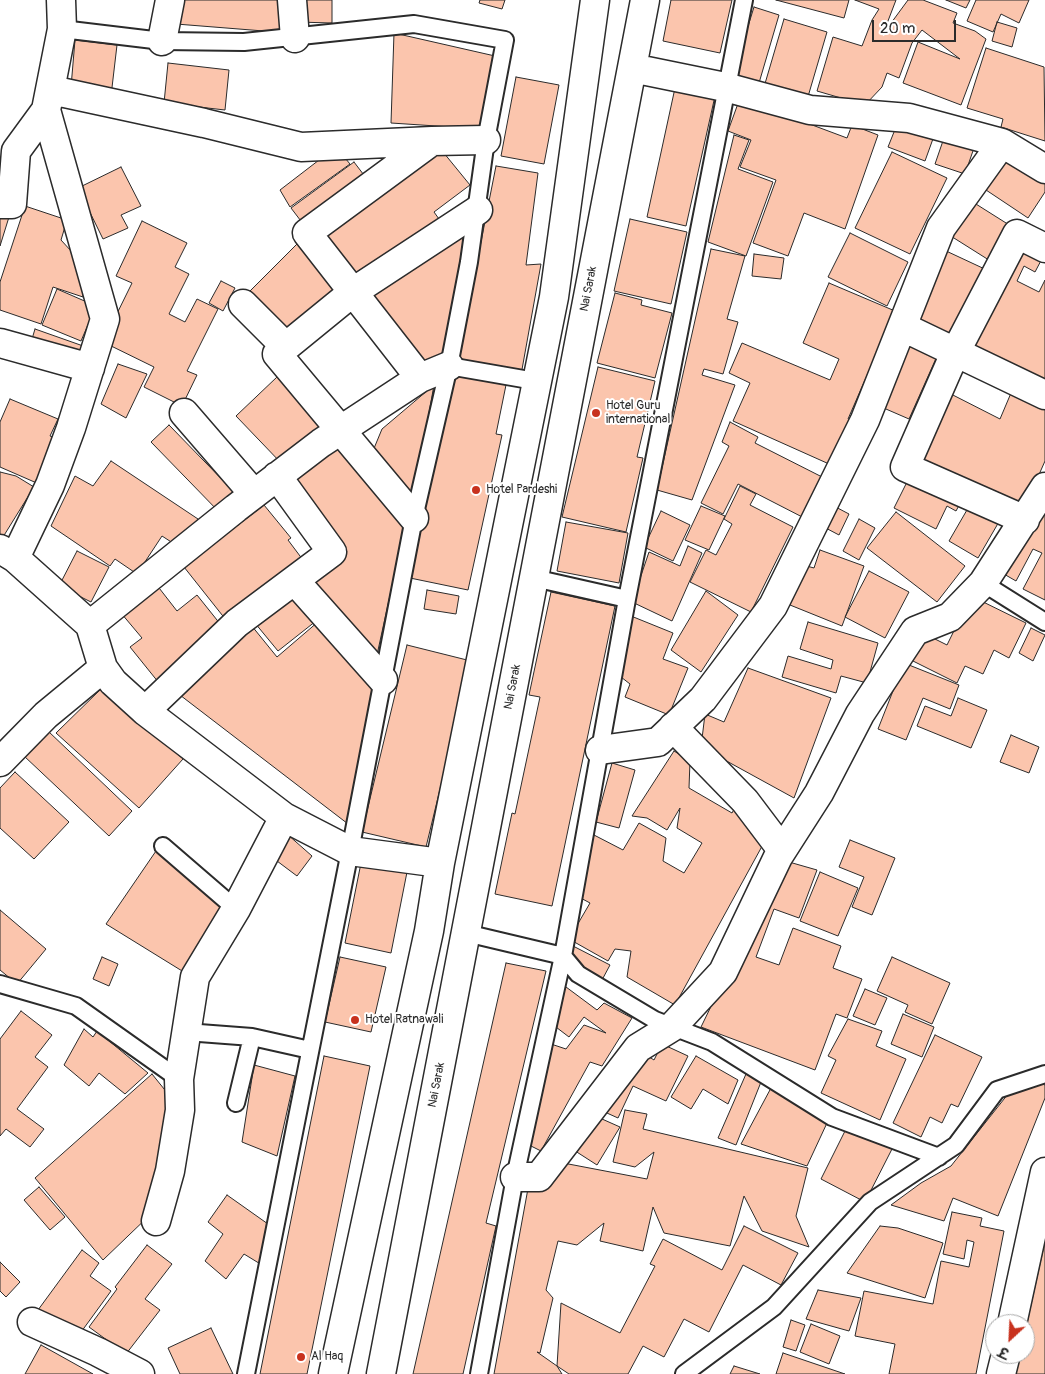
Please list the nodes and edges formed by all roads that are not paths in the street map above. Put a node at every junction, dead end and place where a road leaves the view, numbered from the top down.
1 (61, 0) edge
2 (170, 0) edge
3 (292, 0) edge
4 (594, 0) edge
5 (645, 0) edge
6 (744, 0) edge
7 (62, 29) junction
8 (295, 38) junction
9 (162, 41) junction
10 (632, 68) junction
11 (725, 87) junction
12 (48, 100) junction
13 (486, 140) junction
14 (432, 141) junction
15 (1002, 143) junction
16 (1045, 169) edge
17 (0, 204) edge
18 (478, 210) junction
19 (1045, 248) edge
20 (353, 292) junction
21 (554, 297) junction
22 (588, 299) junction
23 (243, 304) dead end
24 (903, 327) junction
25 (0, 342) edge
26 (284, 346) junction
27 (955, 353) junction
28 (449, 366) junction
29 (90, 368) junction
30 (420, 378) junction
31 (535, 381) junction
32 (1045, 395) edge
33 (184, 413) dead end
34 (342, 430) junction
35 (277, 476) junction
36 (1045, 487) edge
37 (254, 494) junction
38 (414, 518) junction
39 (1025, 520) junction
40 (8, 553) edge
41 (534, 578) junction
42 (295, 581) junction
43 (983, 583) junction
44 (627, 599) junction
45 (1045, 622) edge
46 (90, 625) junction
47 (103, 668) junction
48 (383, 680) junction
49 (145, 711) junction
50 (673, 727) junction
51 (600, 750) junction
52 (0, 762) edge
53 (284, 817) junction
54 (163, 846) dead end
55 (782, 850) junction
56 (350, 851) junction
57 (440, 862) junction
58 (236, 909) junction
59 (429, 931) junction
60 (466, 933) junction
61 (563, 956) junction
62 (0, 984) edge
63 (672, 1027) junction
64 (186, 1032) junction
65 (252, 1037) junction
66 (310, 1050) junction
67 (1045, 1074) edge
68 (179, 1079) junction
69 (236, 1103) dead end
70 (939, 1157) junction
71 (1045, 1172) edge
72 (515, 1176) junction
73 (156, 1221) dead end
74 (1014, 1314) edge
75 (32, 1322) dead end
76 (140, 1374) edge
77 (246, 1374) edge
78 (333, 1374) edge
79 (381, 1374) edge
80 (478, 1374) edge
81 (684, 1374) edge

1 - 7 street
2 - 9 street
3 - 8 street
4 - 21 street
5 - 10 street, Nai Sarak
6 - 11 lane
7 - 9 lane
7 - 12 street
8 - 9 lane
8 - 13 lane
10 - 11 street
10 - 22 street, Nai Sarak
11 - 15 street
11 - 44 lane
12 - 14 street
12 - 17 street
12 - 29 street
13 - 14 street
13 - 18 lane
14 - 20 street
15 - 16 street
15 - 24 street
18 - 20 street
18 - 28 lane
19 - 27 street
20 - 26 street
20 - 30 street
21 - 22 street
21 - 31 street
22 - 41 street, Nai Sarak
23 - 26 street
24 - 27 street
24 - 50 street
25 - 29 street
26 - 34 street
27 - 32 street
27 - 39 street
28 - 30 street
28 - 31 lane
28 - 38 lane
29 - 40 street
30 - 34 street
31 - 57 street
33 - 37 street
34 - 35 street
34 - 38 street
35 - 37 street
35 - 42 street
36 - 39 street
37 - 46 street
38 - 48 lane
39 - 43 street
40 - 46 street
41 - 44 lane
41 - 60 street, Nai Sarak
42 - 48 street
42 - 49 street
43 - 45 lane
43 - 55 street
44 - 51 lane
46 - 47 street
47 - 49 street
47 - 52 street
48 - 56 lane
49 - 53 street
50 - 51 street
50 - 55 street
51 - 61 lane
53 - 56 street
53 - 58 street
54 - 58 lane
55 - 63 street
56 - 57 street
56 - 66 lane
57 - 59 street
58 - 64 street
59 - 60 street
59 - 78 street
60 - 61 lane
60 - 79 street, Nai Sarak
61 - 63 lane
61 - 72 lane
62 - 68 lane
63 - 70 lane
63 - 72 street
64 - 65 lane
64 - 68 street
65 - 66 lane
65 - 69 lane
66 - 77 lane
67 - 70 lane
68 - 73 street
70 - 81 lane
71 - 74 street
72 - 80 lane
75 - 76 street

